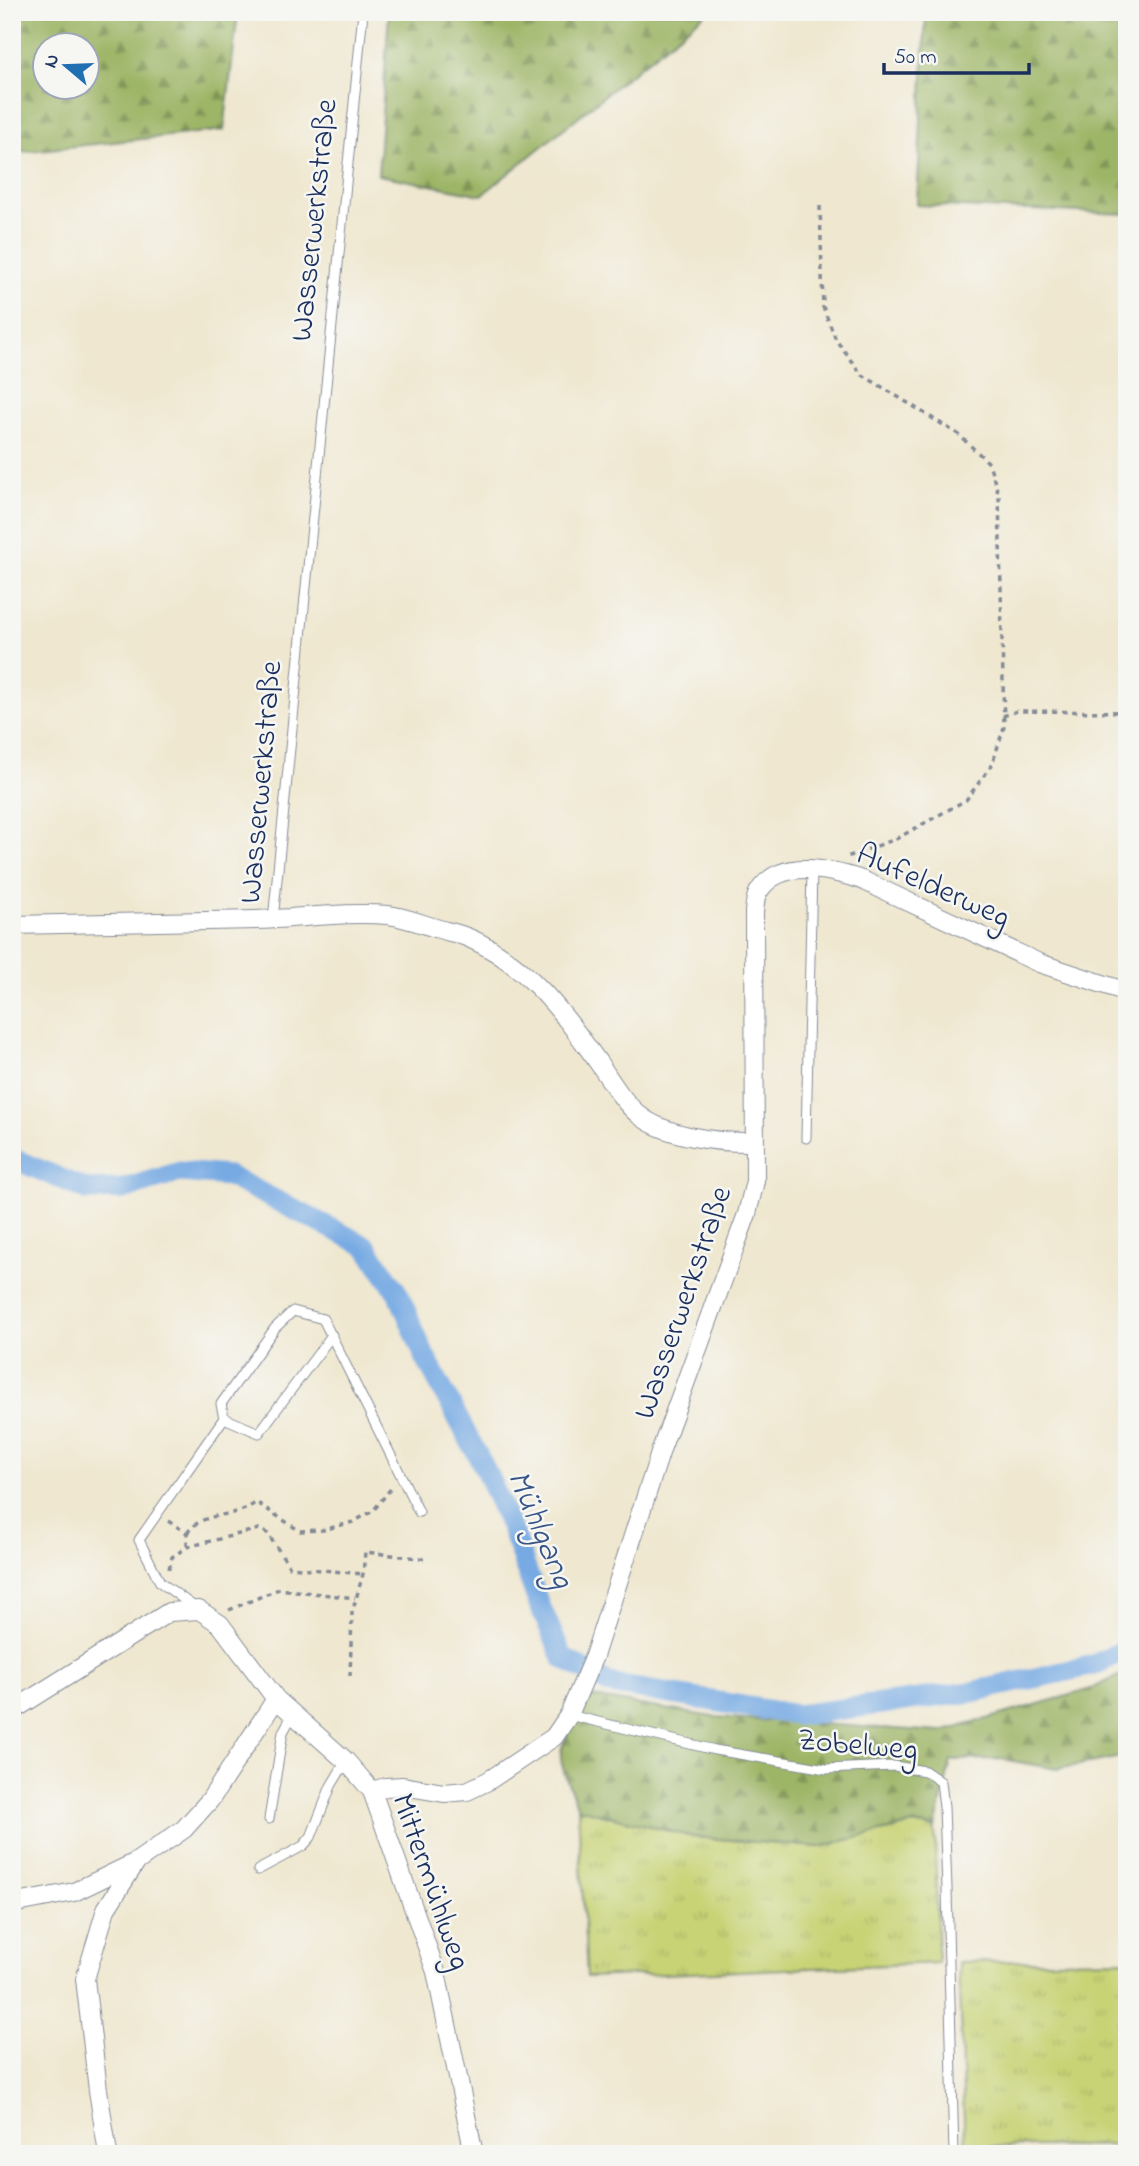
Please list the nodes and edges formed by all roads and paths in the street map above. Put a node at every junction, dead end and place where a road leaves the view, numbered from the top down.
1 (363, 12) edge
2 (820, 206) dead end
3 (1127, 712) edge
4 (1003, 716) junction
5 (812, 870) junction
6 (272, 920) junction
7 (12, 925) edge
8 (1127, 992) edge
9 (806, 1138) dead end
10 (755, 1142) junction
11 (332, 1335) junction
12 (224, 1418) junction
13 (403, 1480) junction
14 (419, 1512) dead end
15 (157, 1514) junction
16 (187, 1533) junction
17 (187, 1547) junction
18 (428, 1559) dead end
19 (363, 1574) junction
20 (171, 1590) junction
21 (355, 1598) junction
22 (205, 1614) junction
23 (351, 1676) dead end
24 (276, 1699) junction
25 (12, 1711) edge
26 (293, 1714) junction
27 (569, 1714) junction
28 (346, 1761) junction
29 (372, 1791) junction
30 (269, 1819) dead end
31 (136, 1861) junction
32 (258, 1870) dead end
33 (12, 1903) edge
34 (108, 2154) edge
35 (474, 2154) edge
36 (954, 2154) edge

1 - 6 lane, Wasserwerkstraße
2 - 4 path
3 - 4 path
4 - 5 path
5 - 8 street, Aufelderweg
5 - 9 lane
5 - 10 street, Aufelderweg
6 - 7 street
6 - 10 street, Wasserwerkstraße
10 - 27 street, Wasserwerkstraße
11 - 12 lane
11 - 12 lane, Mittermühlweg
11 - 13 lane, Mittermühlweg
12 - 15 lane, Mittermühlweg
13 - 14 lane, Mittermühlweg
13 - 16 path
15 - 16 path
15 - 20 lane, Mittermühlweg
16 - 17 path
17 - 19 path
17 - 20 path
18 - 19 path
19 - 21 path
20 - 22 lane, Mittermühlweg
21 - 22 path
21 - 23 path
22 - 24 street, Mittermühlweg
22 - 25 street
24 - 26 street, Mittermühlweg
24 - 31 street
26 - 28 street, Mittermühlweg
26 - 30 lane
27 - 29 street, Wasserwerkstraße
27 - 36 lane, Zobelweg
28 - 29 street, Mittermühlweg
28 - 32 lane
29 - 35 street, Mittermühlweg
31 - 33 street
31 - 34 street

